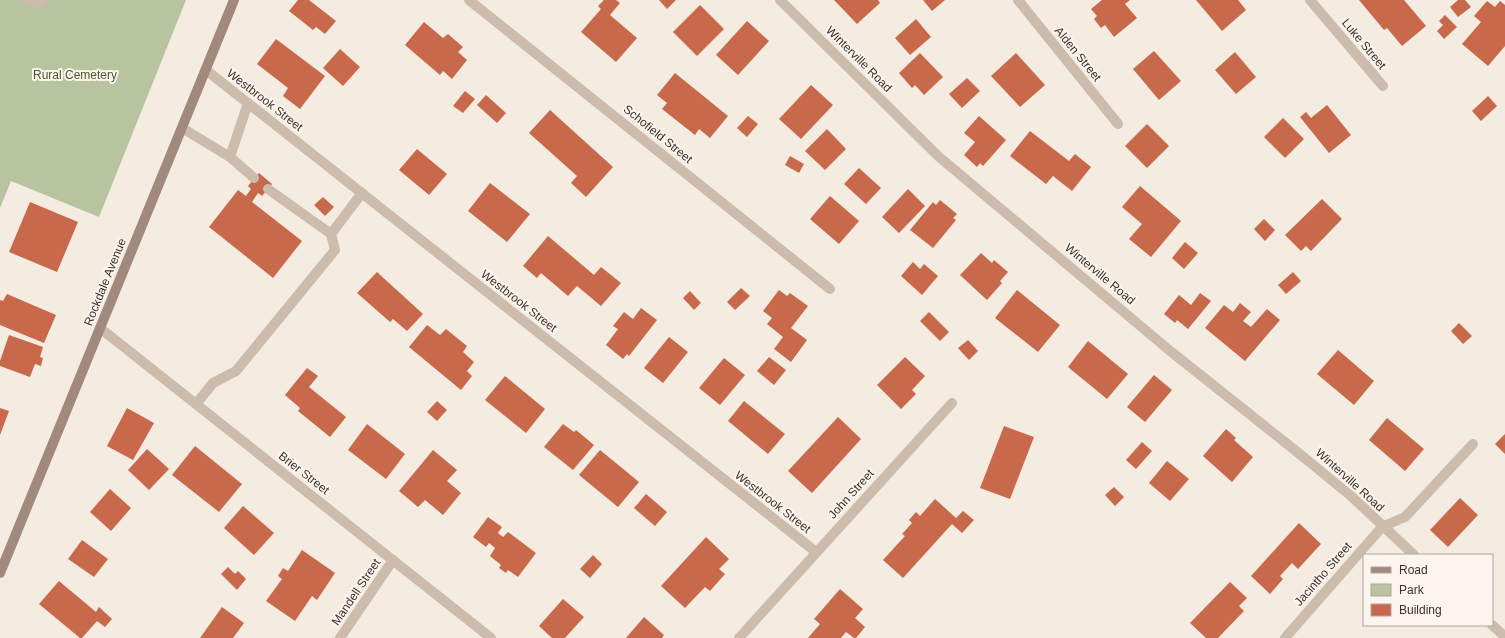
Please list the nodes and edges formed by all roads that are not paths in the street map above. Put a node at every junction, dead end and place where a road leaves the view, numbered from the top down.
1 (26, 0) edge
2 (42, 0) edge
3 (234, 0) edge
4 (469, 0) edge
5 (780, 0) edge
6 (1018, 0) edge
7 (1310, 0) edge
8 (206, 70) junction
9 (1383, 86) dead end
10 (248, 103) junction
11 (1118, 124) dead end
12 (182, 128) junction
13 (230, 157) junction
14 (254, 178) dead end
15 (268, 189) dead end
16 (362, 193) junction
17 (331, 234) junction
18 (830, 289) dead end
19 (100, 328) junction
20 (952, 403) dead end
21 (196, 404) junction
22 (1473, 444) dead end
23 (1382, 527) junction
24 (816, 552) junction
25 (1413, 554) edge
26 (393, 560) junction
27 (0, 573) edge
28 (1493, 626) edge
29 (1503, 634) dead end
30 (340, 638) edge
31 (491, 638) edge
32 (739, 638) edge
33 (1285, 638) edge

1 - 2 street
3 - 8 main road, Rockdale Avenue
4 - 18 street, Schofield Street
5 - 23 street, Winterville Road
6 - 11 street, Alden Street
7 - 9 street, Luke Street
8 - 10 street, Westbrook Street
8 - 12 main road, Rockdale Avenue
10 - 13 street
10 - 16 street, Westbrook Street
12 - 13 street
12 - 19 main road, Rockdale Avenue
13 - 14 street
15 - 17 street
16 - 17 street
16 - 24 street, Westbrook Street
17 - 21 street
19 - 21 street, Brier Street
19 - 27 main road, Rockdale Avenue
20 - 24 street, John Street
21 - 26 street, Brier Street
22 - 23 street
23 - 25 street, Winterville Road
23 - 33 street, Jacintho Street
24 - 32 street, John Street
26 - 30 street, Mandell Street
26 - 31 street, Brier Street
28 - 29 street

